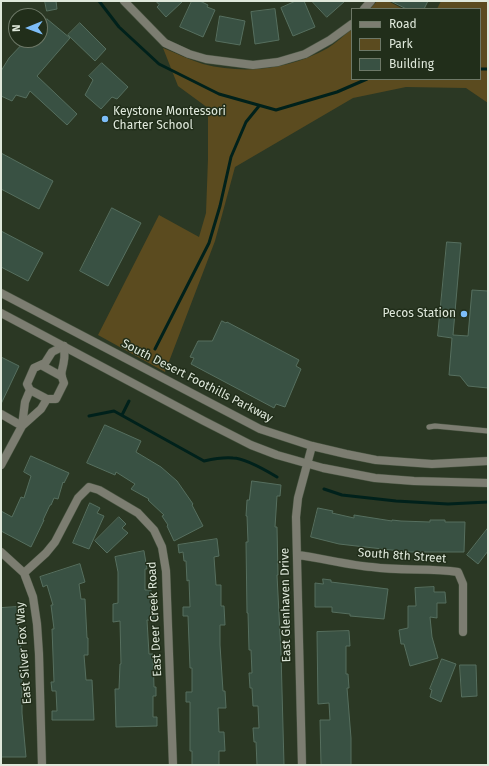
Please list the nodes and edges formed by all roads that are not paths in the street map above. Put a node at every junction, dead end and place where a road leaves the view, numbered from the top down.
1 (124, 1) edge
2 (351, 25) edge
3 (1, 293) edge
4 (1, 313) edge
5 (64, 346) junction
6 (41, 365) junction
7 (61, 376) junction
8 (30, 390) junction
9 (47, 399) junction
10 (1, 414) edge
11 (22, 426) junction
12 (429, 427) dead end
13 (488, 431) edge
14 (312, 446) junction
15 (488, 461) edge
16 (306, 464) junction
17 (1, 465) edge
18 (488, 483) edge
19 (1, 552) edge
20 (297, 555) junction
21 (24, 573) junction
22 (464, 632) dead end
23 (42, 765) edge
24 (173, 765) edge
25 (302, 765) edge

1 - 2 street
3 - 14 street, South Desert Foothills Parkway
4 - 5 street
5 - 6 street
5 - 7 street
5 - 16 street
6 - 7 street
6 - 8 street
7 - 9 street
8 - 9 street
8 - 11 street
9 - 11 street
10 - 11 street
11 - 17 street
12 - 13 lane
14 - 15 street, South Desert Foothills Parkway
14 - 16 street, East Glenhaven Drive
16 - 18 street
16 - 20 street, East Glenhaven Drive
19 - 21 street, East Silver Fox Way
20 - 22 street, South 8th Street
20 - 25 street, East Glenhaven Drive
21 - 23 street, East Silver Fox Way
21 - 24 street, East Deer Creek Road

